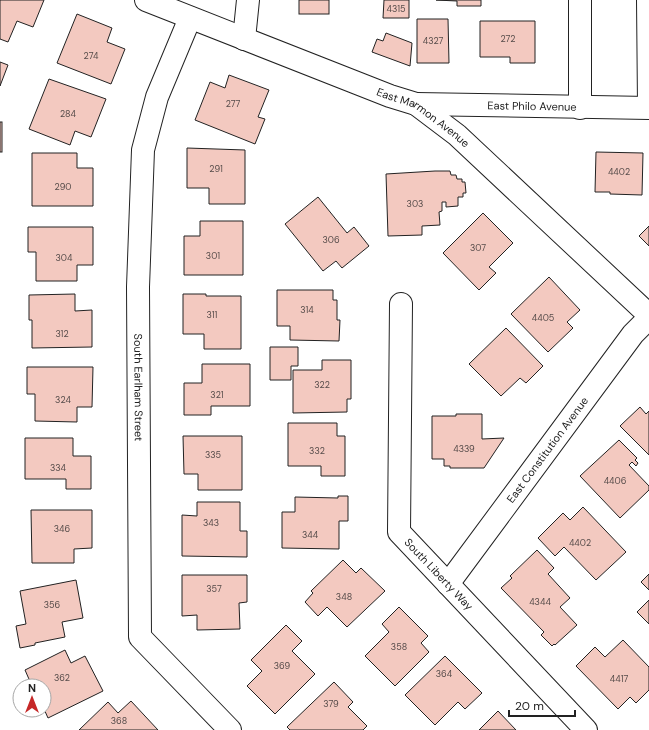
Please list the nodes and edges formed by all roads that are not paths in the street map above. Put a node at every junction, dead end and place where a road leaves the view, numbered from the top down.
1 (146, 0) edge
2 (248, 0) edge
3 (580, 0) edge
4 (648, 0) edge
5 (190, 18) junction
6 (244, 39) junction
7 (416, 104) junction
8 (649, 107) edge
9 (580, 108) junction
10 (401, 304) dead end
11 (649, 315) edge
12 (649, 318) edge
13 (448, 584) junction
14 (230, 730) edge
15 (586, 730) edge

1 - 5 street, East Marmon Avenue
2 - 6 street
3 - 9 street
4 - 8 street
5 - 6 street, East Marmon Avenue
5 - 14 street, South Earlham Street
6 - 7 street, East Marmon Avenue
7 - 9 street, East Philo Avenue
7 - 11 street, East Marmon Avenue
8 - 9 street, East Philo Avenue
10 - 13 street, South Liberty Way
12 - 13 street, East Constitution Avenue
13 - 15 street, South Liberty Way

